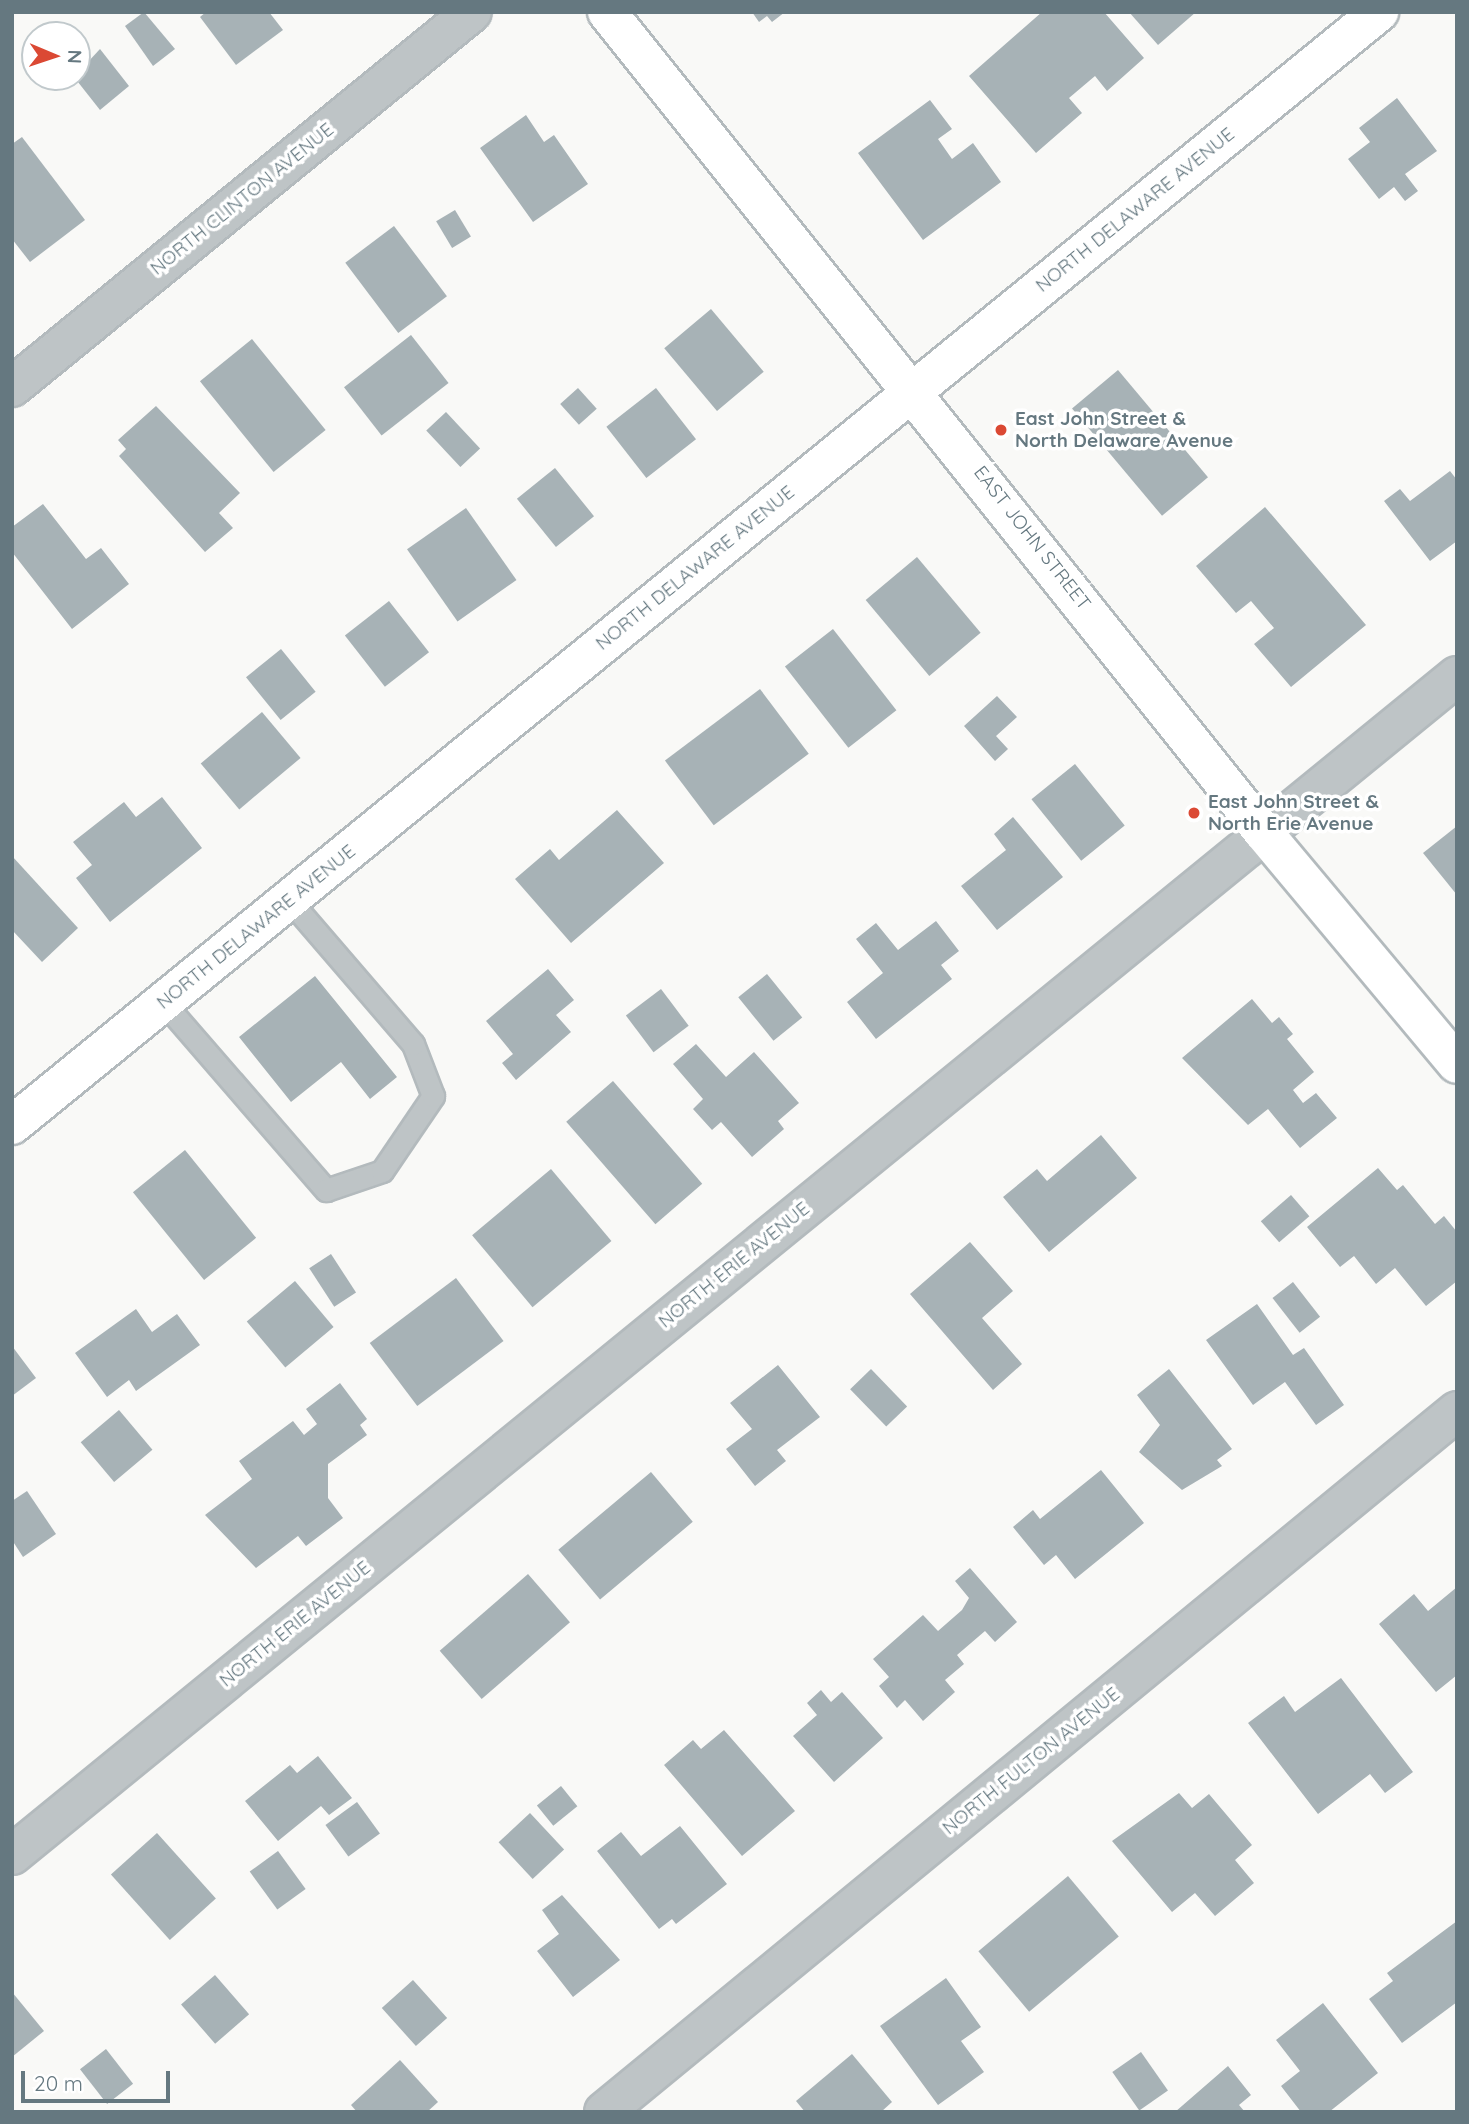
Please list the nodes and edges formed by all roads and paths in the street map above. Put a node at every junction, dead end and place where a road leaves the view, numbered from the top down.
1 (472, 12) edge
2 (607, 12) edge
3 (1379, 12) edge
4 (12, 387) edge
5 (915, 389) junction
6 (1457, 676) edge
7 (1263, 832) junction
8 (289, 900) junction
9 (163, 1002) junction
10 (1457, 1064) edge
11 (12, 1125) edge
12 (1457, 1411) edge
13 (12, 1855) edge
14 (604, 2112) edge

1 - 4 street, NORTH CLINTON AVENUE
2 - 5 street, EAST JOHN STREET
3 - 5 street, NORTH DELAWARE AVENUE
5 - 7 street, EAST JOHN STREET
5 - 8 street, NORTH DELAWARE AVENUE
6 - 7 street, NORTH ERIE AVENUE
7 - 10 street, EAST JOHN STREET
7 - 13 street, NORTH ERIE AVENUE
8 - 9 street, NORTH DELAWARE AVENUE
8 - 9 lane
9 - 11 street, NORTH DELAWARE AVENUE
12 - 14 street, NORTH FULTON AVENUE

